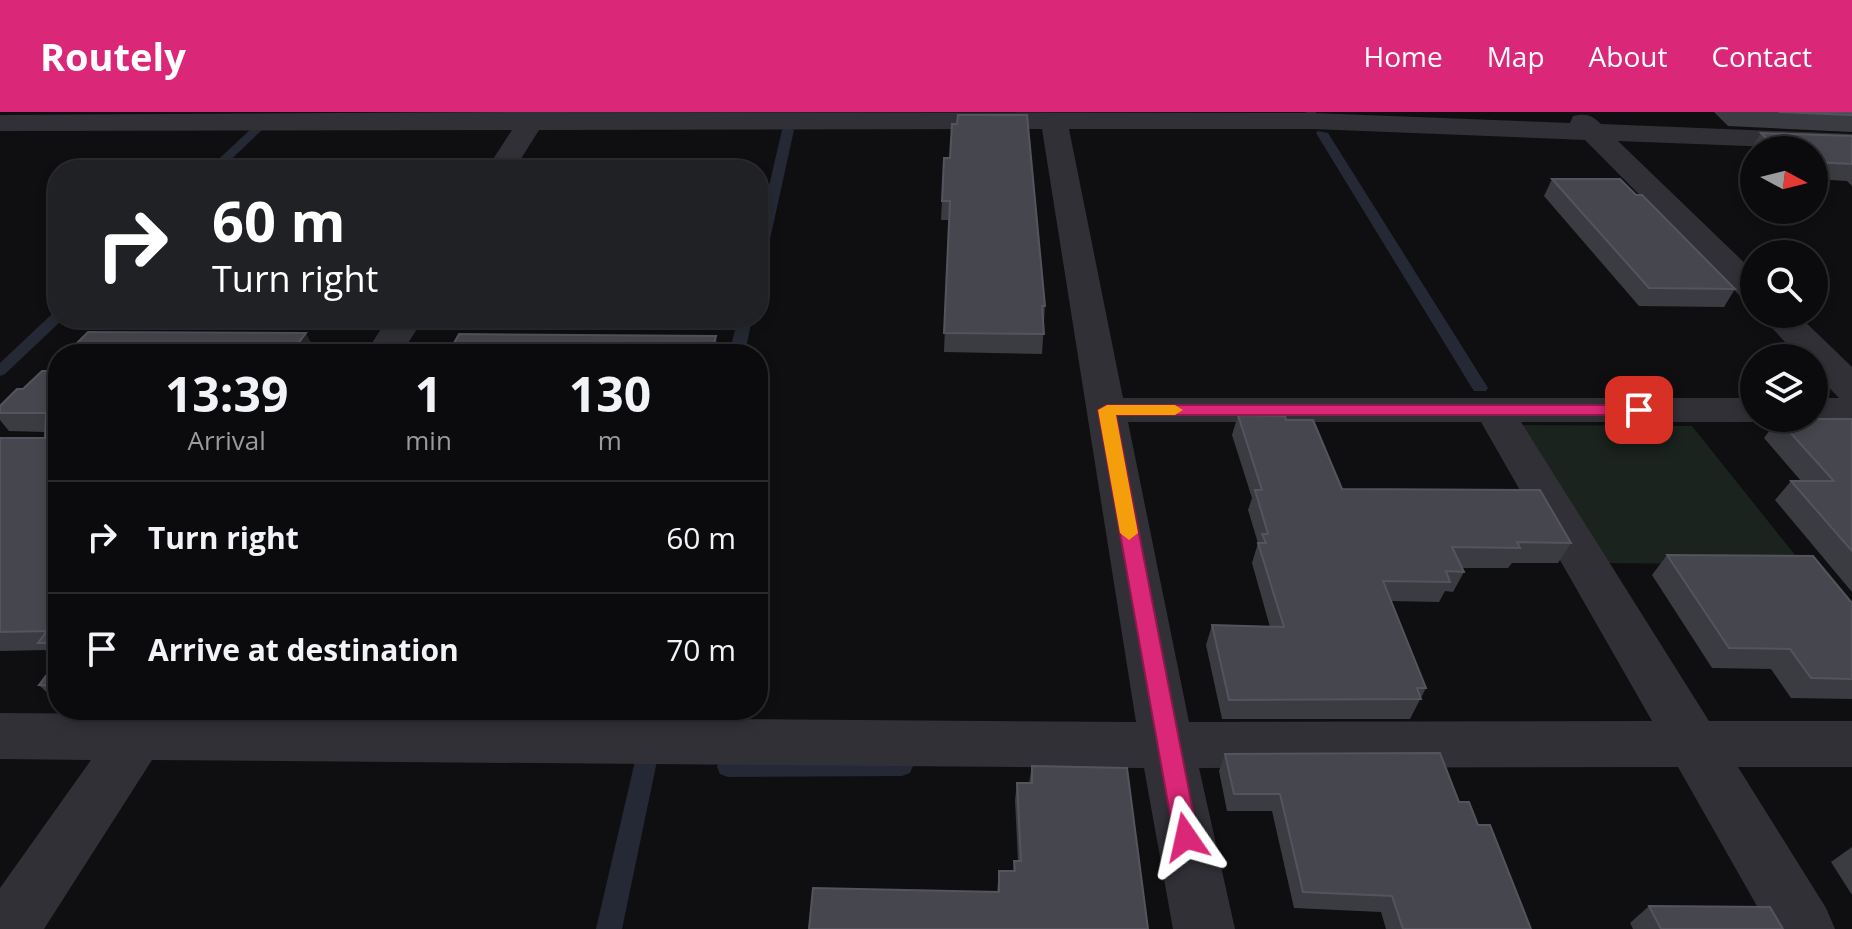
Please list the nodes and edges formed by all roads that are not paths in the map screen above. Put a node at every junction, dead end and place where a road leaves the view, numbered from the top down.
1 (534, 117) edge
2 (1052, 117) edge
3 (5, 120) edge
4 (1583, 122) edge
5 (1852, 142) edge
6 (506, 160) edge
7 (1740, 277) edge
8 (1791, 328) edge
9 (1852, 389) edge
10 (1107, 410) junction
11 (1494, 410) junction
12 (1740, 410) edge
13 (1828, 410) edge
14 (1852, 410) edge
15 (147, 723) edge
16 (0, 736) edge
17 (1694, 743) junction
18 (1852, 744) edge
19 (1167, 745) junction
20 (8, 929) edge
21 (1204, 929) edge
22 (1804, 929) edge

1 - 2 street
1 - 3 street
1 - 6 street
2 - 4 street
2 - 10 street
4 - 5 street
4 - 7 street
8 - 9 street
10 - 11 street
10 - 19 street
11 - 12 street
11 - 17 street
13 - 14 street
15 - 16 street
15 - 19 street
15 - 20 street
17 - 18 street
17 - 19 street
17 - 22 street
19 - 21 street

